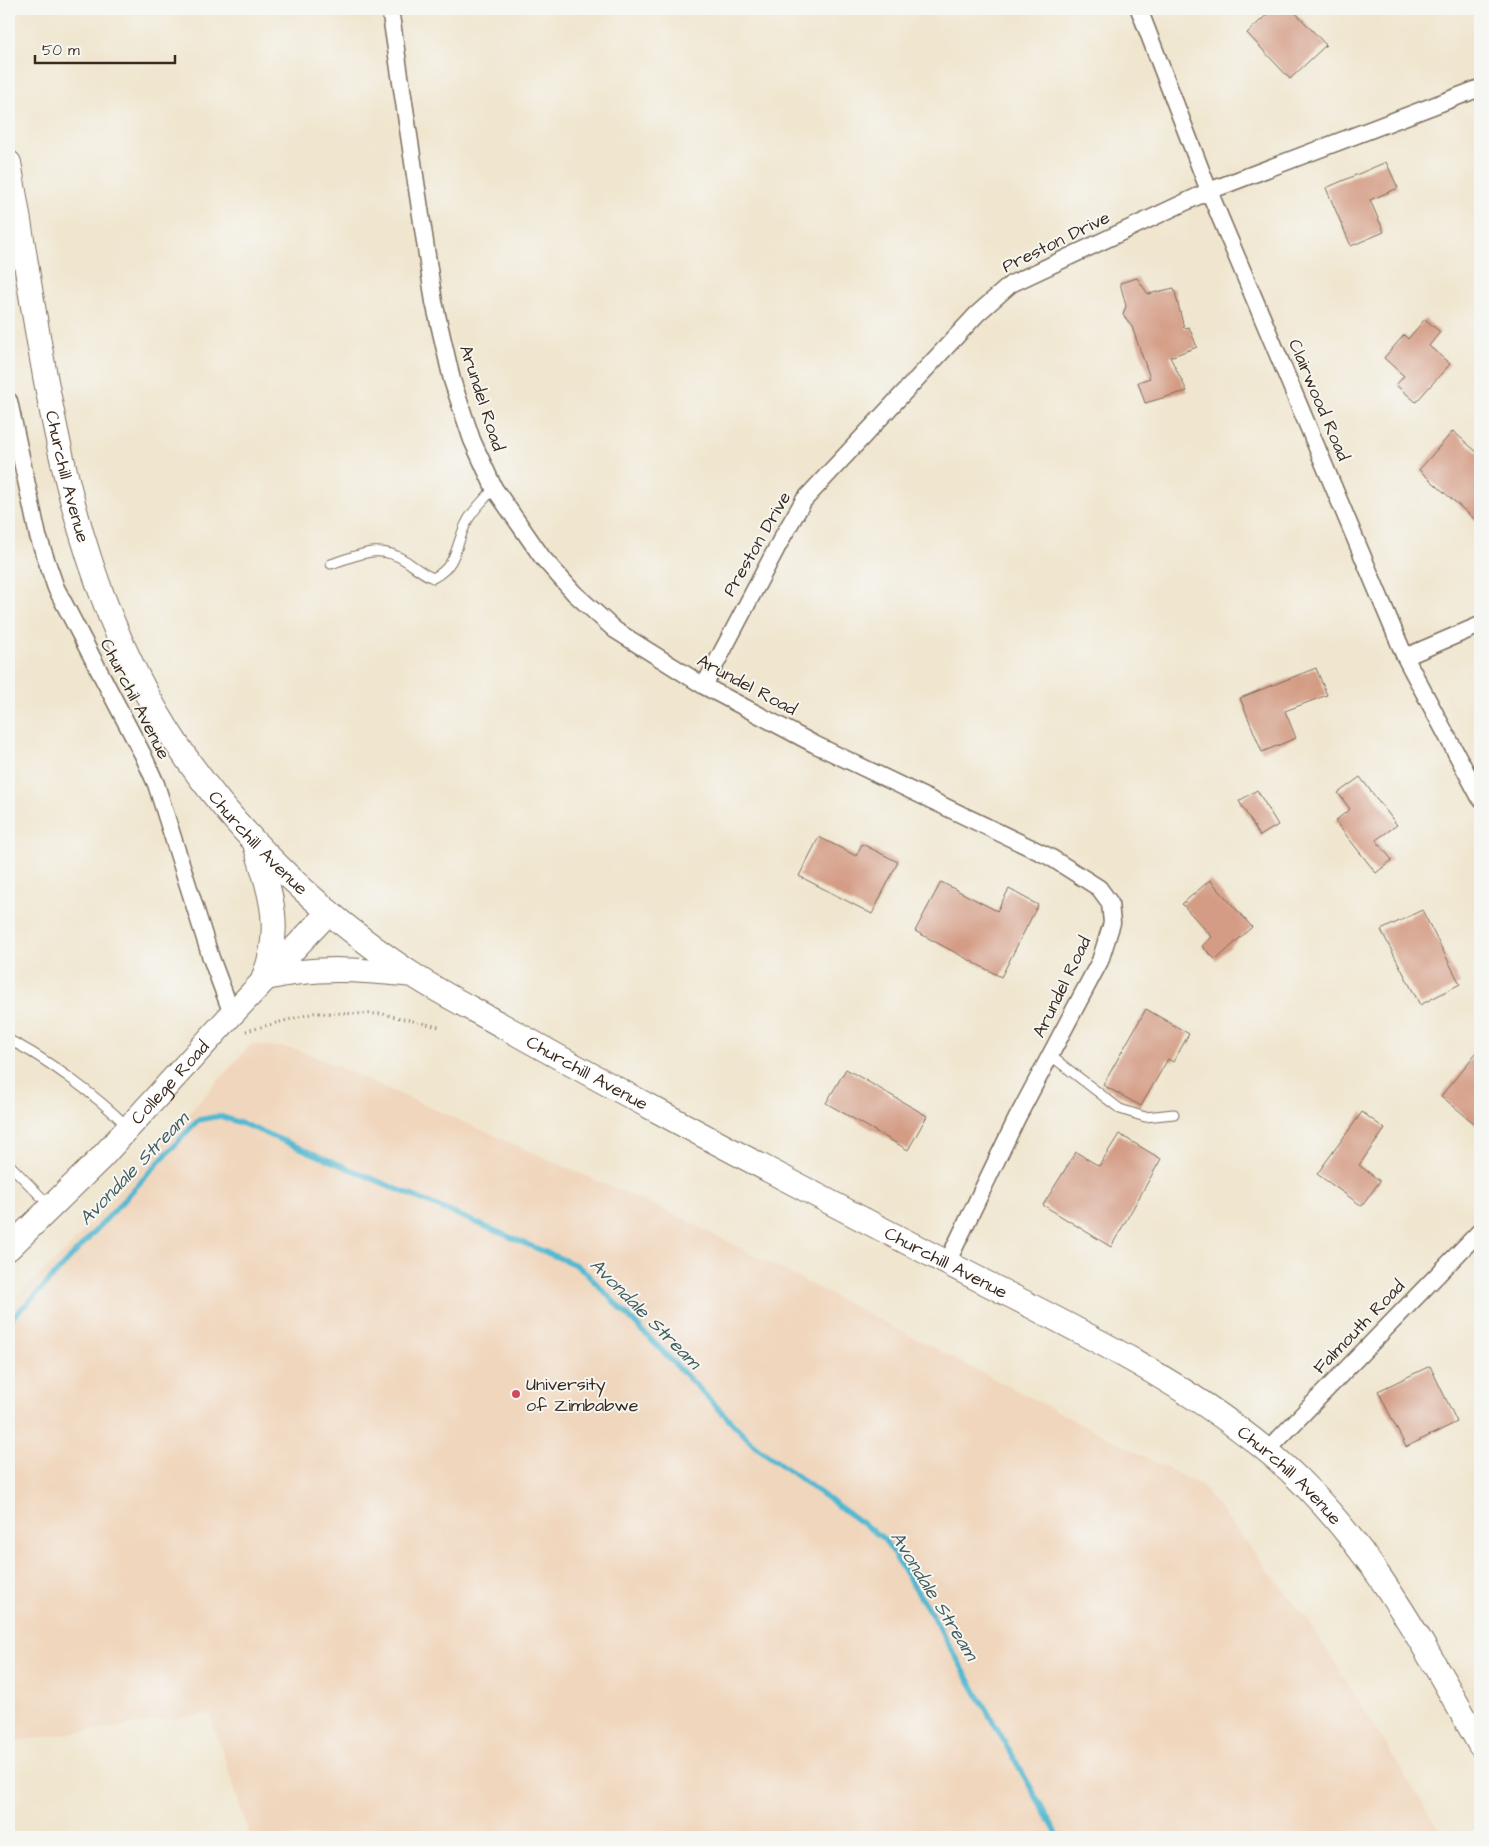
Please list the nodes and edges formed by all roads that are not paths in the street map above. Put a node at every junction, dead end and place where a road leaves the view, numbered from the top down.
1 (390, 9) edge
2 (1140, 9) edge
3 (1480, 88) edge
4 (9, 163) edge
5 (1209, 191) junction
6 (13, 210) edge
7 (9, 401) edge
8 (494, 488) junction
9 (331, 564) dead end
10 (1480, 625) edge
11 (1405, 657) junction
12 (704, 686) junction
13 (1480, 798) edge
14 (253, 838) junction
15 (329, 912) junction
16 (413, 975) junction
17 (264, 981) junction
18 (238, 1023) junction
19 (9, 1040) edge
20 (1051, 1056) junction
21 (1174, 1114) dead end
22 (129, 1128) junction
23 (9, 1164) edge
24 (51, 1207) junction
25 (1480, 1231) edge
26 (9, 1248) edge
27 (947, 1263) junction
28 (1267, 1451) junction
29 (1480, 1746) edge

1 - 8 street, Arundel Road
2 - 5 street, Clairwood Road
3 - 5 street, Preston Drive
4 - 6 main road, Churchill Avenue
5 - 11 street, Clairwood Road
5 - 12 street, Preston Drive
6 - 14 main road, Churchill Avenue
7 - 18 street, Churchil Avenue
8 - 9 lane
8 - 12 street, Arundel Road
10 - 11 street
11 - 13 street, Clairwood Road
12 - 20 street, Arundel Road
14 - 15 main road, Churchill Avenue
14 - 17 main road
15 - 16 main road, Churchill Avenue
15 - 17 main road, College Road
16 - 17 main road
16 - 27 main road, Churchill Avenue
17 - 18 main road, College Road
18 - 22 main road, College Road
19 - 22 lane
20 - 21 lane
20 - 27 street, Arundel Road
22 - 24 main road, College Road
23 - 24 lane
24 - 26 main road, College Road
25 - 28 street, Falmouth Road
27 - 28 main road, Churchill Avenue
28 - 29 main road, Churchill Avenue

